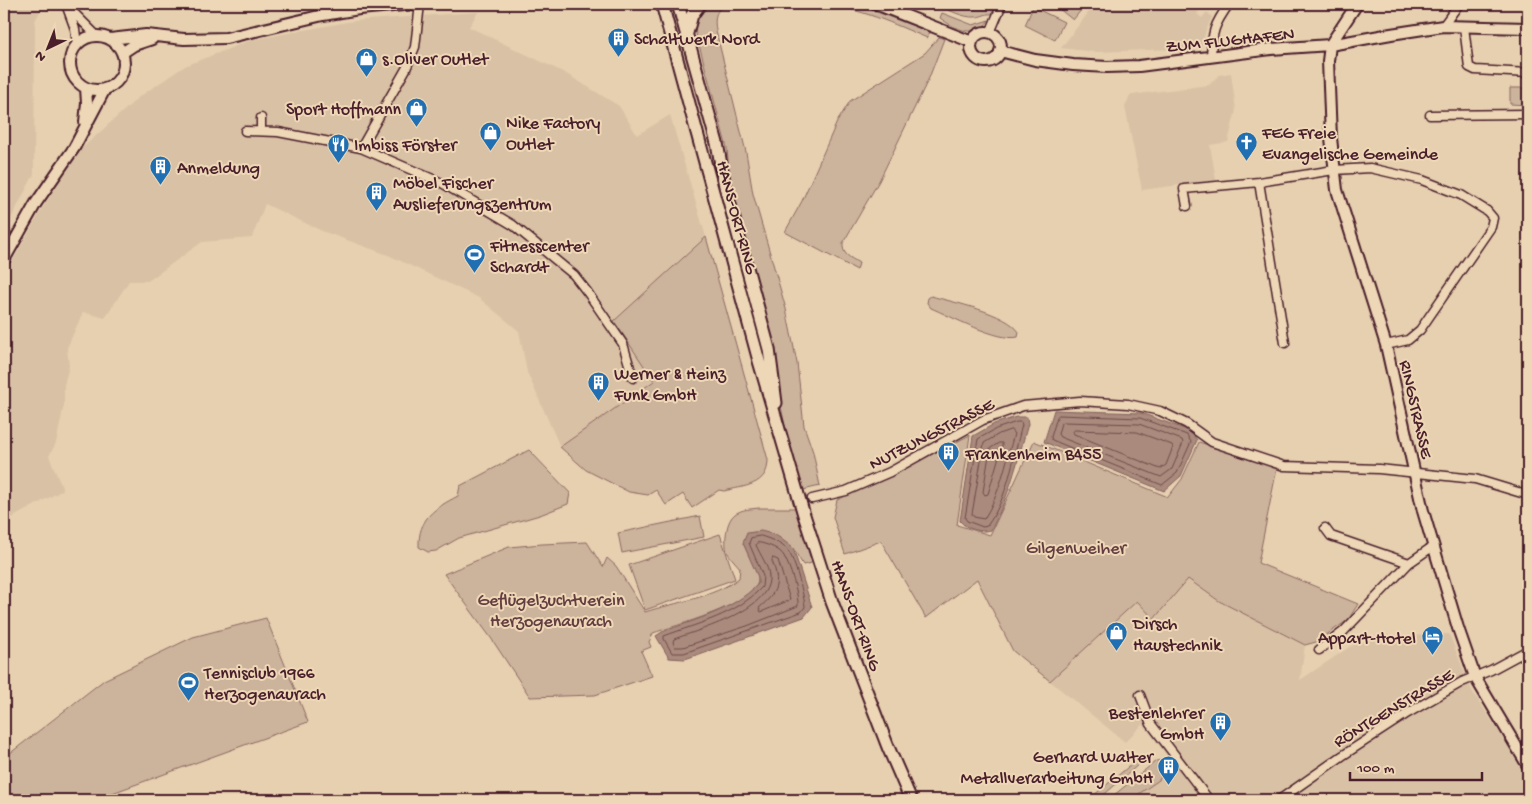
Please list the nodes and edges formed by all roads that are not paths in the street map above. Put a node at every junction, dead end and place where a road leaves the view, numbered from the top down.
1 (66, 4) edge
2 (415, 4) edge
3 (420, 4) edge
4 (662, 4) edge
5 (678, 4) edge
6 (700, 4) edge
7 (876, 4) edge
8 (1002, 4) edge
9 (1229, 4) edge
10 (1357, 4) edge
11 (1459, 4) edge
12 (1443, 26) junction
13 (1528, 28) edge
14 (1464, 31) junction
15 (990, 32) junction
16 (687, 34) junction
17 (97, 36) junction
18 (160, 37) junction
19 (110, 40) junction
20 (972, 42) junction
21 (76, 45) junction
22 (1330, 45) junction
23 (1000, 51) junction
24 (122, 53) junction
25 (1211, 57) junction
26 (1528, 73) edge
27 (86, 88) junction
28 (105, 89) junction
29 (1528, 114) edge
30 (1430, 115) dead end
31 (260, 118) dead end
32 (85, 126) junction
33 (245, 131) dead end
34 (261, 131) junction
35 (362, 148) junction
36 (1334, 170) junction
37 (1259, 182) junction
38 (1186, 206) dead end
39 (4, 260) edge
40 (1285, 343) dead end
41 (1386, 345) junction
42 (633, 378) dead end
43 (781, 439) junction
44 (1415, 473) junction
45 (1528, 495) edge
46 (812, 499) dead end
47 (1325, 528) dead end
48 (1432, 547) junction
49 (1409, 563) junction
50 (1319, 650) dead end
51 (1528, 650) edge
52 (1475, 677) junction
53 (1140, 695) dead end
54 (1528, 766) edge
55 (911, 800) edge
56 (1210, 800) edge
57 (1279, 800) edge

1 - 17 street
1 - 21 street
2 - 18 street
3 - 35 street
4 - 43 main road, HANS-ORT-RING
5 - 16 main road, HANS-ORT-RING
6 - 16 main road
7 - 20 street
8 - 15 street
9 - 25 street
10 - 22 street
11 - 12 street
12 - 14 street, ZUM FLUGHAFEN
12 - 22 street, ZUM FLUGHAFEN
13 - 14 street, ZUM FLUGHAFEN
14 - 26 street
15 - 20 street
15 - 23 street
16 - 43 main road, HANS-ORT-RING
17 - 19 street
17 - 21 street
18 - 19 street
18 - 24 street
19 - 24 street
20 - 23 street
21 - 27 street
22 - 25 street, ZUM FLUGHAFEN
22 - 36 street, RINGSTRASSE
23 - 25 street, ZUM FLUGHAFEN
24 - 28 street
27 - 28 street
27 - 32 street
28 - 32 street
29 - 30 street
31 - 34 street
32 - 39 street
33 - 34 street
34 - 35 street
35 - 42 street
36 - 37 street
36 - 41 street, RINGSTRASSE
36 - 41 street
37 - 38 street
37 - 40 street
41 - 44 street, RINGSTRASSE
43 - 55 main road, HANS-ORT-RING
44 - 45 street, NUTZUNGSTRASSE
44 - 46 street, NUTZUNGSTRASSE
44 - 48 street, RINGSTRASSE
47 - 49 street
48 - 49 street
48 - 52 street, RINGSTRASSE
49 - 50 street
51 - 52 street, RÖNTGENSTRASSE
52 - 54 street, RINGSTRASSE
52 - 57 street, RÖNTGENSTRASSE
53 - 56 street

